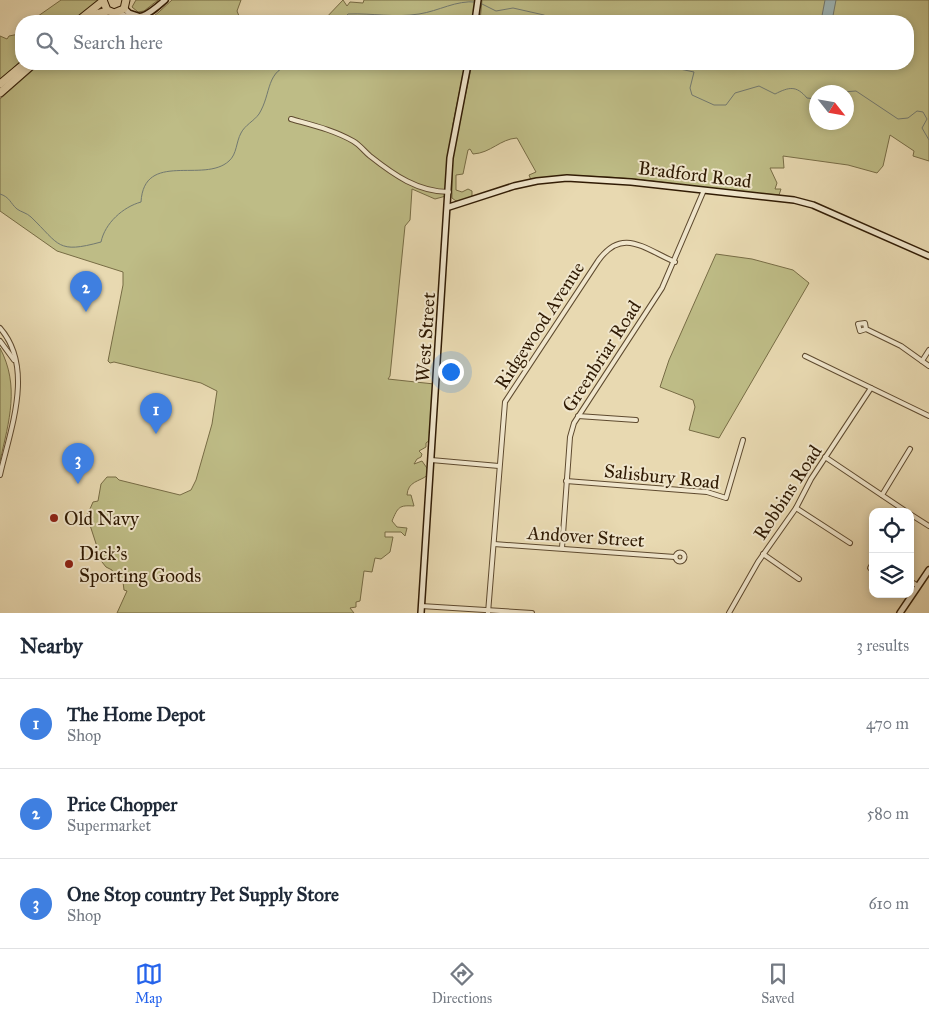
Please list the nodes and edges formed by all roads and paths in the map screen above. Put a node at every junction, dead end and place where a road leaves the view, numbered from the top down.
1 (103, 0) edge
2 (164, 0) edge
3 (126, 3) edge
4 (108, 11) junction
5 (117, 13) junction
6 (85, 15) edge
7 (94, 15) edge
8 (123, 15) edge
9 (135, 15) edge
10 (144, 15) edge
11 (17, 70) edge
12 (26, 70) edge
13 (467, 70) edge
14 (0, 84) edge
15 (0, 93) edge
16 (291, 118) dead end
17 (704, 190) junction
18 (449, 192) junction
19 (449, 207) junction
20 (929, 256) edge
21 (674, 262) junction
22 (0, 328) edge
23 (866, 329) dead end
24 (0, 341) edge
25 (929, 350) edge
26 (805, 356) dead end
27 (922, 361) junction
28 (15, 362) junction
29 (929, 366) edge
30 (871, 388) junction
31 (578, 416) junction
32 (929, 416) edge
33 (636, 420) dead end
34 (743, 440) dead end
35 (910, 449) dead end
36 (825, 457) junction
37 (431, 460) junction
38 (499, 466) junction
39 (0, 475) edge
40 (566, 481) junction
41 (882, 495) junction
42 (796, 508) junction
43 (902, 508) edge
44 (914, 516) edge
45 (929, 526) edge
46 (850, 543) dead end
47 (494, 544) junction
48 (562, 548) junction
49 (763, 554) junction
50 (675, 556) dead end
51 (929, 570) edge
52 (799, 579) dead end
53 (914, 584) edge
54 (918, 586) junction
55 (421, 606) junction
56 (488, 612) edge
57 (421, 613) edge
58 (532, 613) edge
59 (729, 613) edge
60 (900, 613) edge

1 - 4 highway
1 - 6 highway
2 - 10 street
3 - 5 highway
3 - 9 street
4 - 5 highway
4 - 7 highway
5 - 8 street
11 - 14 highway
12 - 15 highway
13 - 18 street, West Street
16 - 18 street
17 - 19 street, Bradford Road
17 - 20 street, Bradford Road
17 - 21 street, Greenbriar Road
18 - 19 street, West Street
19 - 37 street, West Street
21 - 31 street, Greenbriar Road
21 - 38 street, Ridgewood Avenue
22 - 28 street
23 - 27 street
24 - 28 street
25 - 27 street
26 - 30 street
27 - 29 street
28 - 39 street
30 - 32 street
30 - 36 street, Robbins Road
31 - 33 street
31 - 40 street, Greenbriar Road
34 - 40 street, Salisbury Road
35 - 41 street
36 - 41 street
36 - 42 street, Robbins Road
37 - 38 street
37 - 55 street, West Street
38 - 47 street, Ridgewood Avenue
40 - 48 street, Greenbriar Road
41 - 43 street
42 - 46 street
42 - 49 street, Robbins Road
44 - 45 street
47 - 48 street, Andover Street
47 - 56 street, Ridgewood Avenue
48 - 50 street, Andover Street
49 - 52 street
49 - 59 street, Robbins Road
51 - 54 street
53 - 54 street
54 - 60 street
55 - 56 street
55 - 57 street, West Street
56 - 58 street

